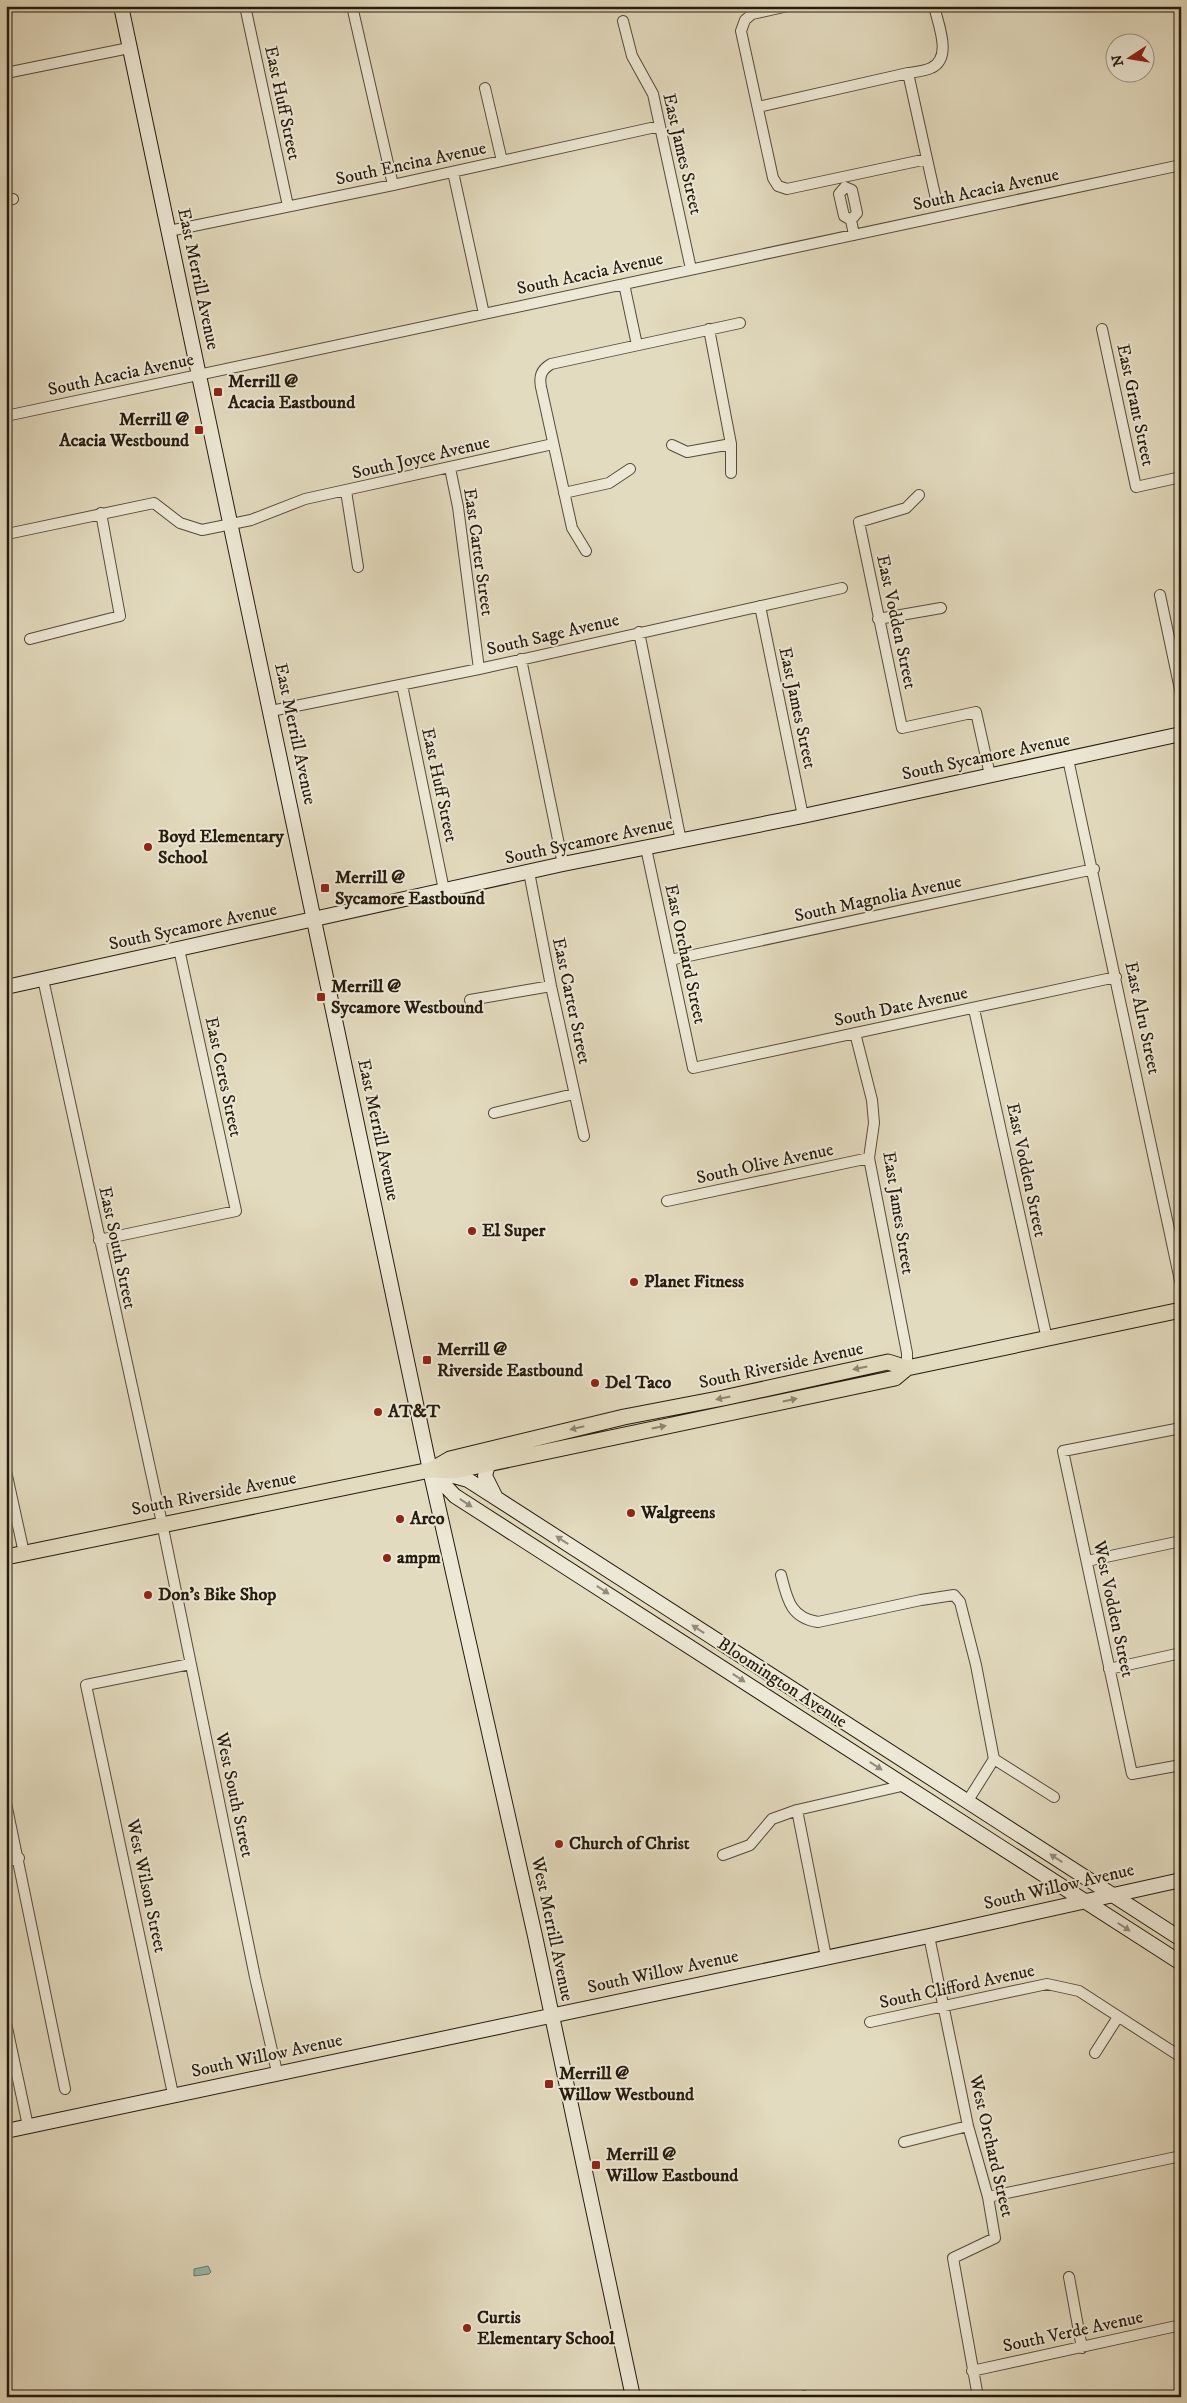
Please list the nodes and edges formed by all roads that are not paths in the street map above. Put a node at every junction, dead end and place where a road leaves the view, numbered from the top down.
1 (121, 6) edge
2 (245, 6) edge
3 (352, 6) edge
4 (788, 6) edge
5 (934, 6) edge
6 (623, 21) dead end
7 (129, 48) junction
8 (6, 73) edge
9 (908, 73) junction
10 (485, 88) dead end
11 (758, 107) junction
12 (660, 126) junction
13 (927, 159) junction
14 (502, 162) junction
15 (1181, 165) edge
16 (453, 172) junction
17 (844, 182) junction
18 (393, 185) junction
19 (936, 199) dead end
20 (854, 202) junction
21 (842, 205) junction
22 (288, 206) junction
23 (851, 220) junction
24 (169, 231) junction
25 (854, 235) junction
26 (691, 269) junction
27 (624, 284) junction
28 (484, 314) junction
29 (740, 323) dead end
30 (708, 329) junction
31 (1102, 329) dead end
32 (636, 345) junction
33 (199, 375) junction
34 (6, 416) edge
35 (553, 444) junction
36 (731, 444) junction
37 (672, 445) dead end
38 (450, 468) junction
39 (630, 469) dead end
40 (732, 473) dead end
41 (1181, 477) edge
42 (346, 491) junction
43 (564, 493) junction
44 (919, 495) dead end
45 (101, 513) junction
46 (230, 524) junction
47 (7, 534) edge
48 (586, 551) dead end
49 (358, 567) dead end
50 (842, 588) dead end
51 (1160, 595) dead end
52 (760, 606) junction
53 (940, 608) dead end
54 (878, 619) junction
55 (639, 632) junction
56 (30, 639) dead end
57 (520, 659) junction
58 (479, 669) junction
59 (402, 686) junction
60 (1181, 694) edge
61 (271, 711) junction
62 (1181, 734) edge
63 (1068, 759) junction
64 (990, 775) junction
65 (803, 816) junction
66 (681, 841) junction
67 (646, 848) junction
68 (562, 864) junction
69 (1094, 869) junction
70 (529, 872) junction
71 (444, 890) junction
72 (315, 919) junction
73 (179, 949) junction
74 (670, 960) junction
75 (1116, 977) junction
76 (43, 979) junction
77 (551, 986) junction
78 (6, 987) edge
79 (470, 1000) dead end
80 (974, 1009) junction
81 (855, 1033) junction
82 (693, 1068) joint
83 (574, 1094) junction
84 (494, 1113) dead end
85 (584, 1136) dead end
86 (869, 1158) junction
87 (667, 1201) dead end
88 (99, 1240) junction
89 (1181, 1285) edge
90 (1181, 1310) edge
91 (1047, 1339) junction
92 (907, 1368) junction
93 (1181, 1428) edge
94 (488, 1464) junction
95 (430, 1470) junction
96 (6, 1471) edge
97 (497, 1498) junction
98 (162, 1523) junction
99 (1181, 1542) edge
100 (24, 1553) junction
101 (6, 1557) edge
102 (1087, 1562) junction
103 (781, 1575) dead end
104 (1181, 1653) edge
105 (190, 1664) junction
106 (1109, 1669) junction
107 (994, 1759) junction
108 (1181, 1765) edge
109 (906, 1785) junction
110 (1054, 1797) dead end
111 (967, 1802) junction
112 (6, 1803) edge
113 (797, 1810) junction
114 (723, 1855) dead end
115 (19, 1858) junction
116 (6, 1861) edge
117 (1181, 1880) edge
118 (1112, 1894) junction
119 (1083, 1900) junction
120 (929, 1936) junction
121 (1181, 1939) edge
122 (826, 1957) junction
123 (1181, 1963) edge
124 (944, 2007) junction
125 (552, 2015) junction
126 (1118, 2017) junction
127 (870, 2022) dead end
128 (6, 2023) edge
129 (1094, 2053) dead end
130 (1181, 2057) edge
131 (277, 2072) junction
132 (65, 2089) dead end
133 (173, 2094) junction
134 (28, 2126) junction
135 (968, 2126) junction
136 (6, 2131) edge
137 (904, 2142) dead end
138 (1181, 2156) edge
139 (988, 2197) junction
140 (1069, 2277) dead end
141 (1181, 2325) edge
142 (1082, 2348) junction
143 (972, 2371) junction
144 (633, 2397) edge
145 (978, 2397) edge

1 - 7 main road, East Merrill Avenue
2 - 22 street, East Huff Street
3 - 18 street
4 - 11 street
5 - 9 street
6 - 12 street, East James Street
7 - 8 street
7 - 24 main road, East Merrill Avenue
9 - 11 street
9 - 13 street
10 - 14 street
11 - 17 street
12 - 14 street, South Encina Avenue
12 - 26 street, East James Street
13 - 17 street
13 - 19 street
14 - 16 street, South Encina Avenue
15 - 25 street, South Acacia Avenue
16 - 18 street, South Encina Avenue
16 - 28 street
17 - 20 street
17 - 21 street
18 - 22 street, South Encina Avenue
20 - 21 street
20 - 23 street
21 - 23 street
22 - 24 street, South Encina Avenue
23 - 25 street
24 - 33 main road, East Merrill Avenue
25 - 26 street, South Acacia Avenue
26 - 27 street, South Acacia Avenue
27 - 28 street, South Acacia Avenue
27 - 32 street
28 - 33 street, South Acacia Avenue
29 - 30 street
30 - 32 street
30 - 36 street
31 - 41 street, East Grant Street
32 - 35 street
33 - 34 street, South Acacia Avenue
33 - 46 main road, East Merrill Avenue
35 - 38 street, South Joyce Avenue
35 - 43 street
36 - 37 street
36 - 40 street
38 - 42 street, South Joyce Avenue
38 - 58 street, East Carter Street
39 - 43 street
42 - 46 street, South Joyce Avenue
42 - 49 street, South Joyce Avenue
43 - 48 street
44 - 54 street, East Vodden Street
45 - 46 street, South Joyce Avenue
45 - 47 street, South Joyce Avenue
45 - 56 street
46 - 61 main road, East Merrill Avenue
50 - 52 street, South Sage Avenue
51 - 60 street
52 - 55 street, South Sage Avenue
52 - 65 street, East James Street
53 - 54 street
54 - 64 street, East Vodden Street
55 - 57 street, South Sage Avenue
55 - 66 street
57 - 58 street, South Sage Avenue
57 - 68 street
58 - 59 street, South Sage Avenue
59 - 61 street, South Sage Avenue
59 - 71 street, East Huff Street
61 - 72 main road, East Merrill Avenue
62 - 63 main road, South Sycamore Avenue
63 - 64 main road, South Sycamore Avenue
63 - 69 street, East Alru Street
64 - 65 main road, South Sycamore Avenue
65 - 66 main road, South Sycamore Avenue
66 - 67 main road, South Sycamore Avenue
67 - 68 main road, South Sycamore Avenue
67 - 74 street, East Orchard Street
68 - 70 main road, South Sycamore Avenue
69 - 74 street, South Magnolia Avenue
69 - 75 street, East Alru Street
70 - 71 main road, South Sycamore Avenue
70 - 77 street, East Carter Street
71 - 72 main road, South Sycamore Avenue
72 - 73 main road, South Sycamore Avenue
72 - 95 main road, East Merrill Avenue
73 - 76 main road, South Sycamore Avenue
73 - 88 street, East Ceres Street
74 - 82 street, East Orchard Street
75 - 80 street, South Date Avenue
75 - 89 street, East Alru Street
76 - 78 main road, South Sycamore Avenue
76 - 88 street, East South Street
77 - 79 street
77 - 83 street, East Carter Street
80 - 81 street, South Date Avenue
80 - 91 street, East Vodden Street
81 - 82 street, South Date Avenue
81 - 86 street, East James Street
83 - 84 street
83 - 85 street, East Carter Street
86 - 87 street, South Olive Avenue
86 - 92 street, East James Street
88 - 98 street, East South Street
90 - 91 main road, South Riverside Avenue
91 - 92 main road, South Riverside Avenue
94 -> 92 main road, South Riverside Avenue
92 -> 95 main road, South Riverside Avenue
93 - 102 street, West Vodden Street
94 - 95 main road, South Riverside Avenue
94 - 97 main road, Bloomington Avenue
95 - 97 main road, Bloomington Avenue
95 - 98 main road, South Riverside Avenue
95 -> 109 main road, Bloomington Avenue
95 - 125 main road, West Merrill Avenue
96 - 100 street
111 -> 97 main road, Bloomington Avenue
98 - 100 main road, South Riverside Avenue
98 - 105 street, West South Street
99 - 102 street
100 - 101 main road, South Riverside Avenue
102 - 106 street, West Vodden Street
103 - 107 street
104 - 106 street
105 - 131 street, West South Street
105 - 133 street, West Wilson Street
106 - 108 street, West Vodden Street
107 - 110 street
107 - 111 street
109 - 113 street
109 - 119 main road, Bloomington Avenue
118 -> 111 main road, Bloomington Avenue
112 - 115 street
113 - 114 street
113 - 122 street
115 - 116 street
115 - 132 street
117 - 118 main road, South Willow Avenue
118 - 119 main road, South Willow Avenue
118 - 121 main road, Bloomington Avenue
119 - 120 main road, South Willow Avenue
119 -> 123 main road, Bloomington Avenue
120 - 122 main road, South Willow Avenue
120 - 124 street, West Orchard Street
122 - 125 main road, South Willow Avenue
124 - 126 street, South Clifford Avenue
124 - 127 street, South Clifford Avenue
124 - 135 street, West Orchard Street
125 - 131 main road, South Willow Avenue
125 - 144 main road, West Merrill Avenue
126 - 129 street
126 - 130 street, South Clifford Avenue
128 - 134 street
131 - 133 main road, South Willow Avenue
133 - 134 main road, South Willow Avenue
134 - 136 main road, South Willow Avenue
135 - 137 street
135 - 139 street, West Orchard Street
138 - 139 street
139 - 143 street, West Orchard Street
140 - 142 street
141 - 142 street, South Verde Avenue
142 - 143 street, South Verde Avenue
143 - 145 street, West Orchard Street

